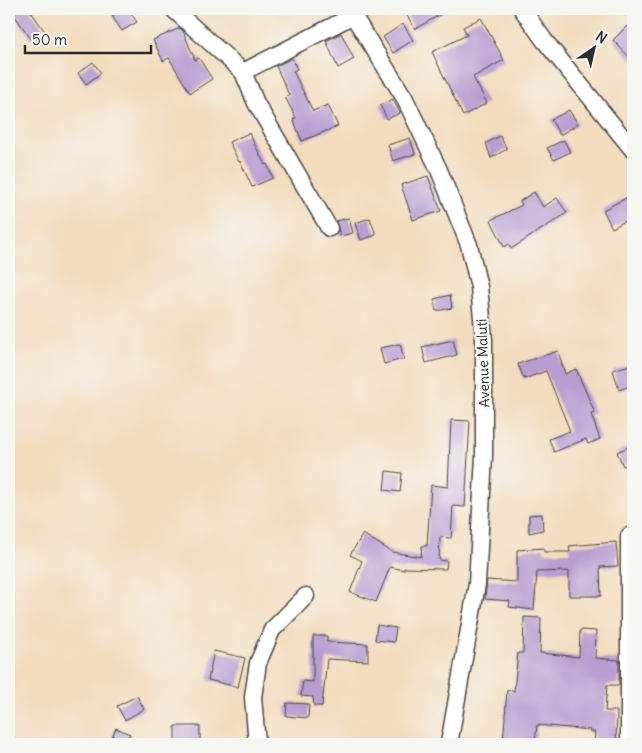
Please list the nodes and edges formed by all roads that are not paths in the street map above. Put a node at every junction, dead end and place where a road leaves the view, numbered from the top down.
1 (173, 9) edge
2 (522, 9) edge
3 (352, 12) edge
4 (243, 72) junction
5 (633, 150) edge
6 (329, 228) dead end
7 (629, 536) dead end
8 (306, 596) dead end
9 (257, 744) edge
10 (449, 744) edge
11 (630, 744) edge

1 - 4 street
2 - 5 street
3 - 4 street
3 - 10 street, Avenue Maluti
4 - 6 street
7 - 11 street
8 - 9 street

